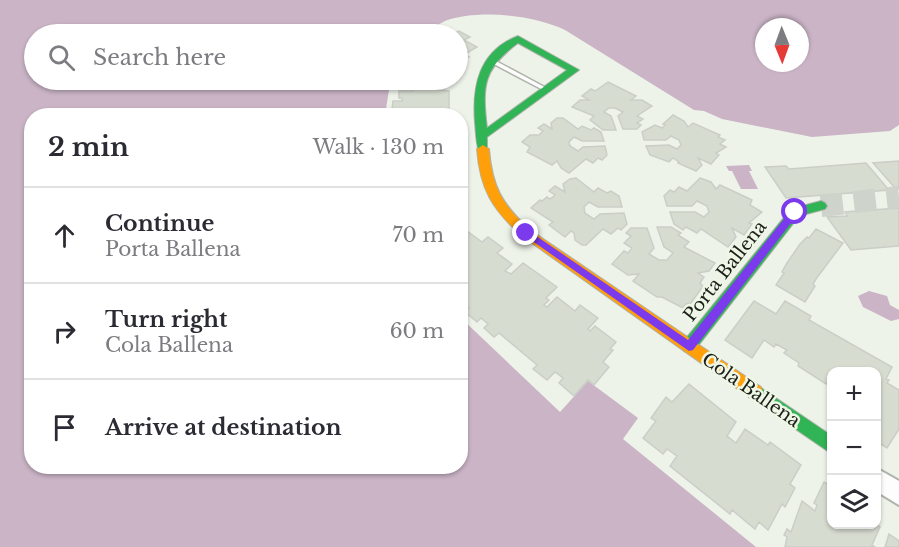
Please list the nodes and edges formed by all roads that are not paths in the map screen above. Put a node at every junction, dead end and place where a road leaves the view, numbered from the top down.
1 (490, 60) junction
2 (547, 90) junction
3 (482, 136) junction
4 (821, 206) tunnel mouth
5 (689, 346) junction
6 (827, 443) edge
7 (881, 481) edge
8 (899, 494) edge

1 - 2 lane
1 - 2 street
1 - 3 street, Cola Ballena
2 - 3 street
3 - 5 street, Cola Ballena
4 - 5 street, Porta Ballena
5 - 6 street, Cola Ballena
7 - 8 street

